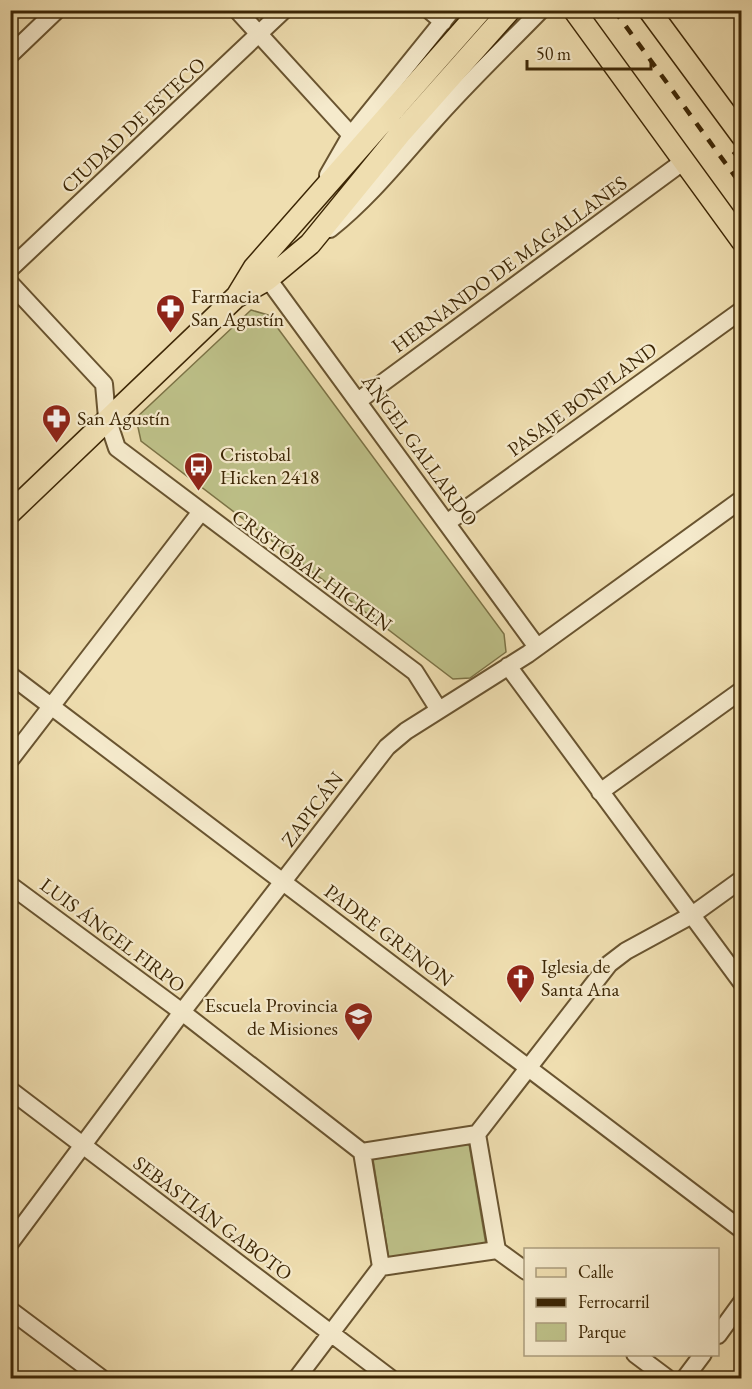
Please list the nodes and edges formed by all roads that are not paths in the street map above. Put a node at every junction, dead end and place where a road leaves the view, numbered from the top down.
1 (57, 10) edge
2 (237, 10) edge
3 (284, 10) edge
4 (429, 10) edge
5 (481, 10) edge
6 (510, 10) edge
7 (541, 10) edge
8 (574, 10) edge
9 (649, 10) edge
10 (447, 16) edge
11 (259, 34) junction
12 (10, 55) edge
13 (351, 135) junction
14 (741, 136) edge
15 (684, 161) junction
16 (312, 205) junction
17 (741, 241) edge
18 (310, 244) junction
19 (10, 270) edge
20 (268, 279) junction
21 (10, 283) edge
22 (237, 296) junction
23 (741, 310) edge
24 (358, 401) junction
25 (107, 418) junction
26 (741, 499) edge
27 (10, 513) edge
28 (200, 513) junction
29 (448, 522) junction
30 (537, 647) junction
31 (508, 666) junction
32 (10, 675) edge
33 (741, 690) edge
34 (51, 706) junction
35 (439, 710) junction
36 (10, 760) edge
37 (600, 792) junction
38 (741, 879) edge
39 (283, 881) junction
40 (10, 885) edge
41 (692, 915) junction
42 (741, 982) edge
43 (182, 1012) junction
44 (528, 1067) junction
45 (10, 1090) edge
46 (477, 1134) junction
47 (84, 1146) junction
48 (362, 1152) junction
49 (741, 1230) edge
50 (10, 1243) edge
51 (497, 1250) junction
52 (381, 1267) junction
53 (524, 1270) edge
54 (741, 1302) edge
55 (10, 1310) edge
56 (719, 1332) edge
57 (330, 1334) junction
58 (638, 1356) edge
59 (702, 1356) edge
60 (101, 1378) edge
61 (297, 1378) edge
62 (390, 1378) edge
63 (667, 1378) edge
64 (685, 1378) edge

1 - 12 street
2 - 11 street
3 - 11 street, CIUDAD DE ESTECO
4 - 10 street
5 - 16 main road
6 - 18 main road
7 - 18 street
8 - 15 main road
9 - 14 main road
10 - 13 street
11 - 13 street
11 - 19 street, CIUDAD DE ESTECO
13 - 16 street
15 - 17 main road
15 - 24 street, HERNANDO DE MAGALLANES
16 - 22 main road
18 - 20 main road
20 - 22 main road
20 - 24 street, ÁNGEL GALLARDO
21 - 25 street, CRISTÓBAL HICKEN
22 - 25 main road
23 - 29 street, PASAJE BONPLAND
24 - 29 street, ÁNGEL GALLARDO
25 - 27 main road
25 - 28 street, CRISTÓBAL HICKEN
26 - 30 street, ZAPICÁN
28 - 34 street
28 - 35 street, CRISTÓBAL HICKEN
29 - 30 street, ÁNGEL GALLARDO
30 - 31 street, ZAPICÁN
31 - 35 street, ZAPICÁN
31 - 37 street
32 - 34 street, PADRE GRENON
33 - 37 street
34 - 36 street
34 - 39 street, PADRE GRENON
35 - 39 street, ZAPICÁN
37 - 41 street
38 - 41 street
39 - 43 street, ZAPICÁN
39 - 44 street, PADRE GRENON
40 - 43 street, LUIS ÁNGEL FIRPO
41 - 42 street
41 - 44 street
43 - 47 street, ZAPICÁN
43 - 48 street, LUIS ÁNGEL FIRPO
44 - 46 street
44 - 49 street, PADRE GRENON
45 - 47 street, SEBASTIÁN GABOTO
46 - 48 street
46 - 51 street
47 - 50 street, ZAPICÁN
47 - 57 street, SEBASTIÁN GABOTO
48 - 52 street
51 - 52 street
51 - 53 street
52 - 57 street
54 - 56 street
55 - 60 street
57 - 61 street
57 - 62 street, SEBASTIÁN GABOTO
58 - 63 street
59 - 64 street

